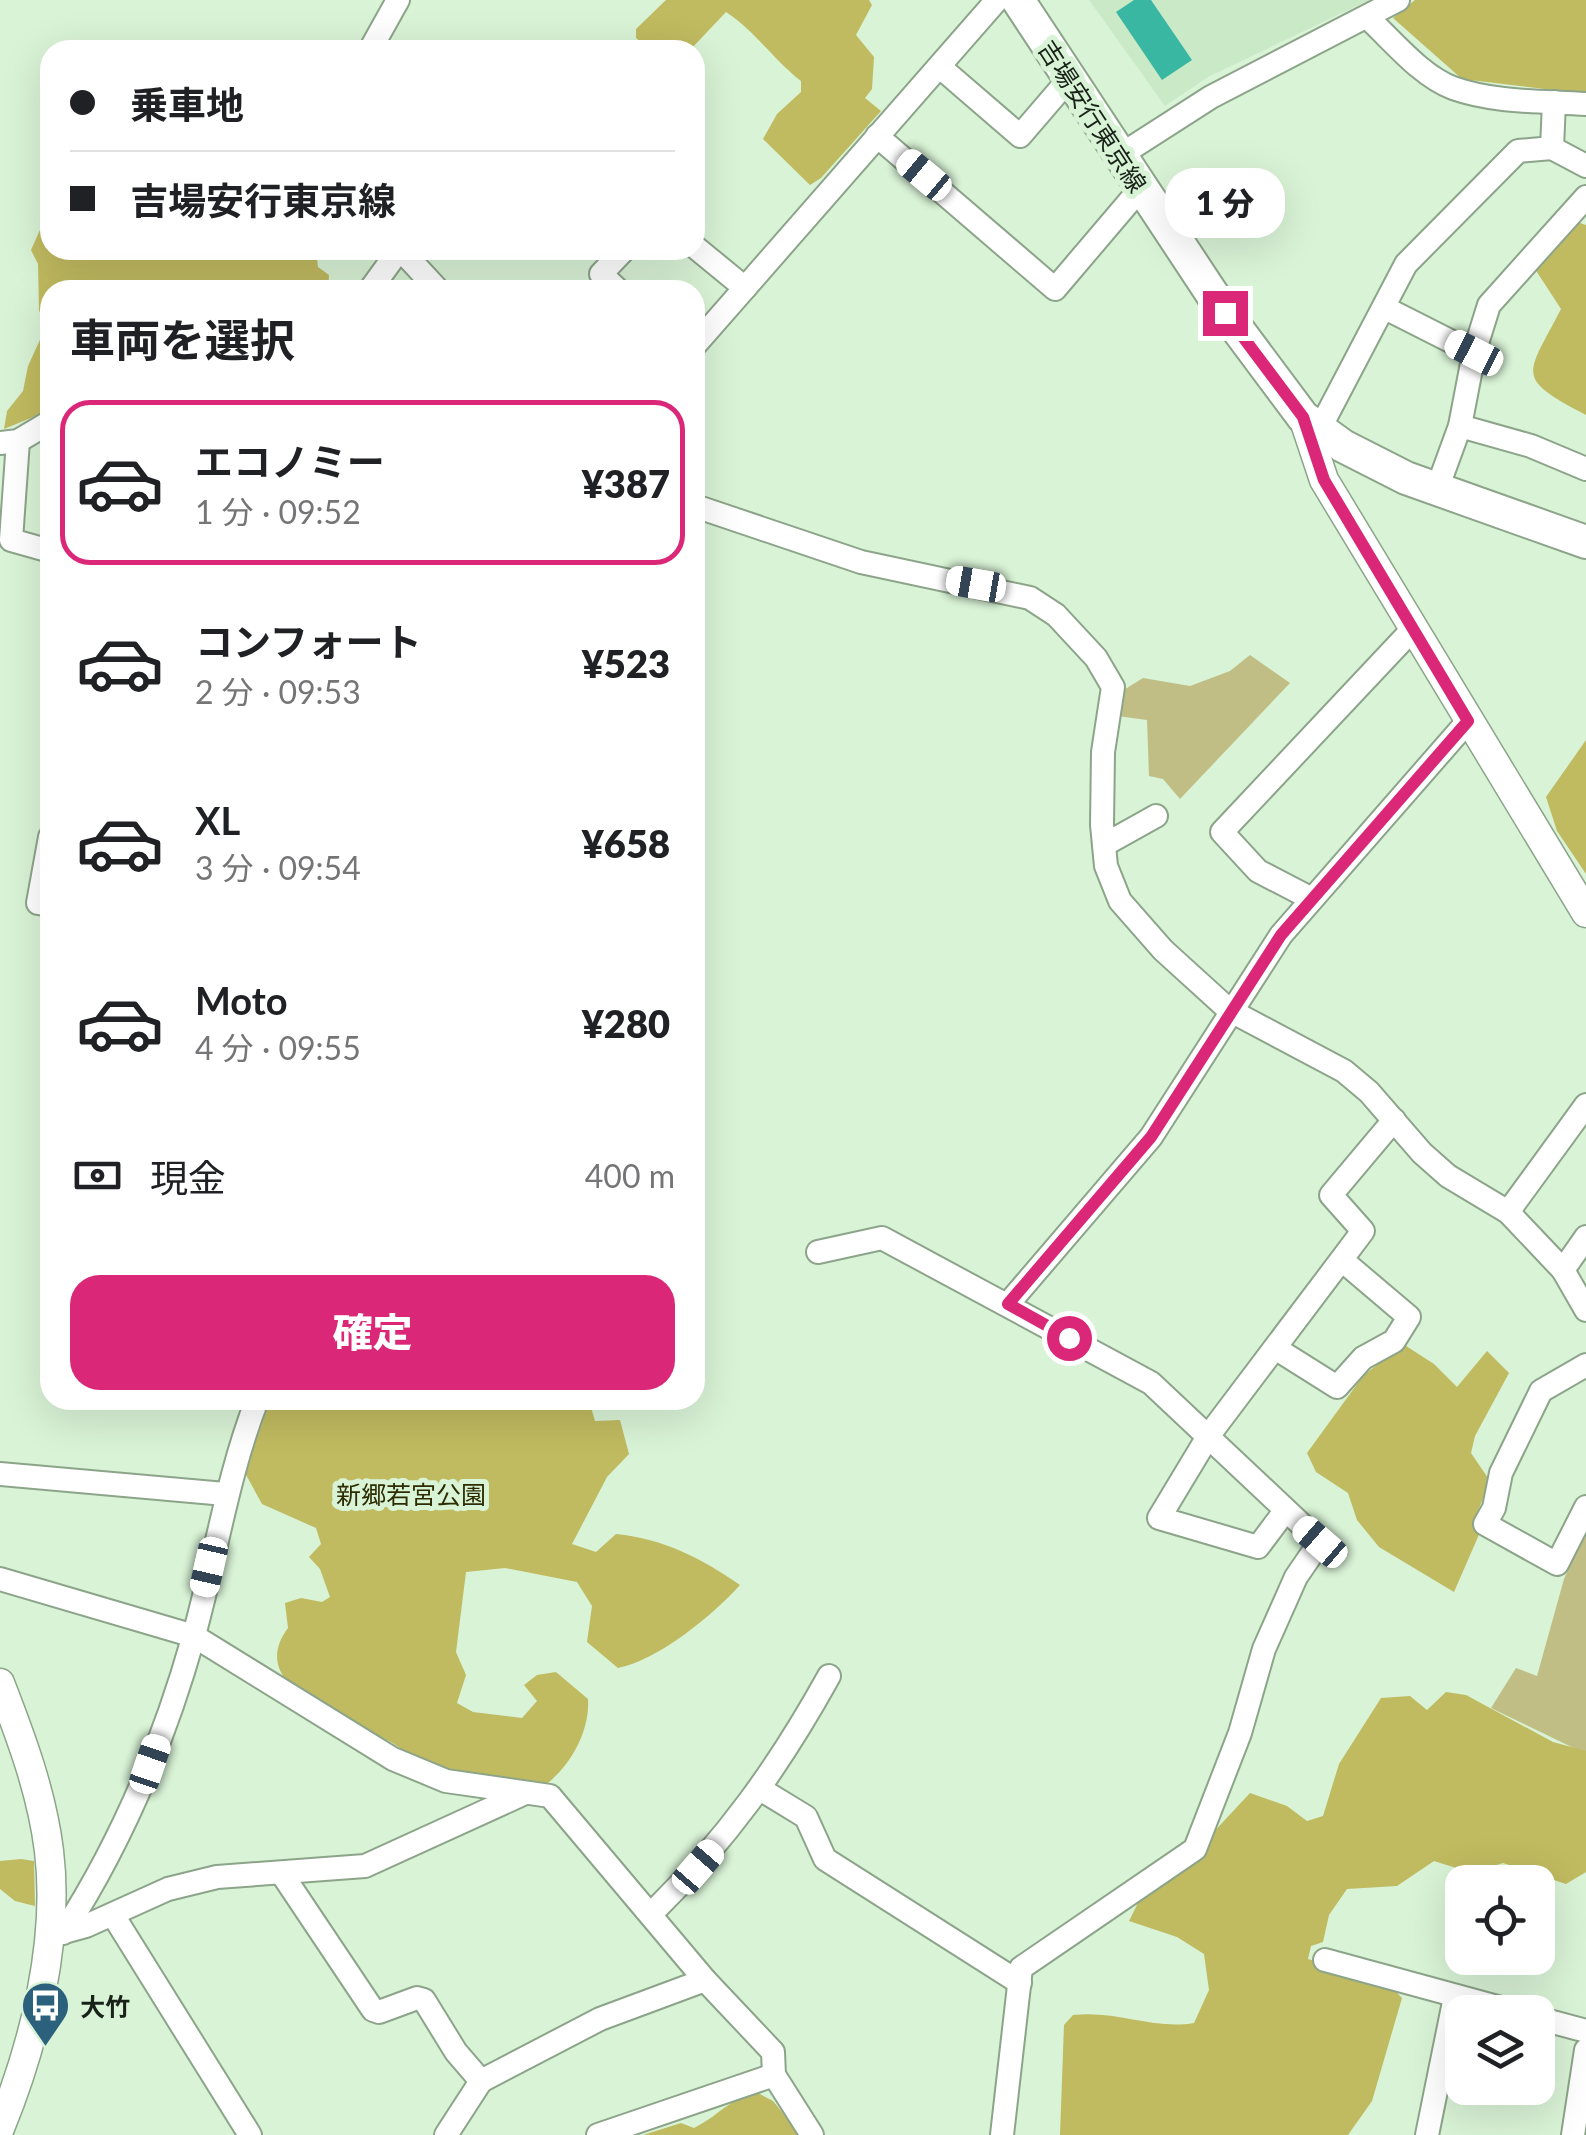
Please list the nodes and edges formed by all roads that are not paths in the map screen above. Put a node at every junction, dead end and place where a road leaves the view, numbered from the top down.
1 (398, 0) edge
2 (997, 0) edge
3 (1018, 0) edge
4 (1398, 0) edge
5 (1368, 18) junction
6 (376, 40) edge
7 (940, 67) junction
8 (1069, 79) junction
9 (1554, 102) junction
10 (1586, 104) edge
11 (877, 136) junction
12 (1552, 148) junction
13 (1119, 156) junction
14 (1586, 166) edge
15 (1140, 189) junction
16 (1586, 196) edge
17 (705, 254) edge
18 (410, 260) edge
19 (614, 260) edge
20 (428, 280) edge
21 (607, 280) edge
22 (745, 288) junction
23 (1385, 308) junction
24 (705, 334) edge
25 (1474, 353) junction
26 (1311, 423) junction
27 (1460, 426) junction
28 (40, 427) edge
29 (9, 442) edge
30 (1586, 469) edge
31 (1437, 489) junction
32 (705, 509) edge
33 (1586, 542) edge
34 (40, 548) edge
35 (1412, 630) junction
36 (1468, 721) junction
37 (1156, 816) dead end
38 (1104, 845) junction
39 (1312, 898) junction
40 (1586, 913) edge
41 (1229, 1010) junction
42 (1586, 1104) edge
43 (1394, 1120) junction
44 (1508, 1212) junction
45 (1586, 1237) edge
46 (818, 1252) dead end
47 (1343, 1261) junction
48 (1563, 1270) junction
49 (1008, 1304) junction
50 (1586, 1310) edge
51 (1274, 1348) junction
52 (1586, 1365) edge
53 (253, 1410) edge
54 (1209, 1434) junction
55 (0, 1474) edge
56 (224, 1494) junction
57 (1586, 1507) edge
58 (1285, 1511) junction
59 (0, 1579) edge
60 (194, 1636) junction
61 (828, 1676) dead end
62 (1, 1686) edge
63 (760, 1789) junction
64 (526, 1793) junction
65 (282, 1874) junction
66 (652, 1913) junction
67 (113, 1915) junction
68 (56, 1934) junction
69 (1325, 1960) dead end
70 (706, 1980) junction
71 (1020, 1983) junction
72 (1450, 1995) edge
73 (1555, 2022) edge
74 (1586, 2030) edge
75 (1445, 2041) edge
76 (1586, 2050) edge
77 (774, 2075) junction
78 (482, 2081) junction
79 (0, 2128) edge
80 (250, 2135) edge
81 (446, 2135) edge
82 (598, 2135) edge
83 (812, 2135) edge
84 (1002, 2135) edge
85 (1426, 2135) edge
86 (1573, 2135) edge

1 - 6 street
2 - 7 street
3 - 8 main road, 吉場安行東京線
4 - 5 street
5 - 9 street
5 - 13 street
7 - 8 street
7 - 11 street
8 - 13 main road, 吉場安行東京線
9 - 10 street
9 - 12 street
11 - 15 street
11 - 22 street
12 - 14 street
12 - 23 street
13 - 15 main road, 吉場安行東京線
15 - 26 main road, 吉場安行東京線
16 - 25 street
17 - 22 street
18 - 20 street
19 - 21 street
22 - 24 street
23 - 25 street
23 - 26 street
25 - 27 street
26 - 31 main road, 吉場安行東京線
26 - 35 street
27 - 30 street
27 - 31 street
28 - 29 street
29 - 34 street
31 - 33 main road, 吉場安行東京線
32 - 38 street
35 - 36 street
35 - 39 street
36 - 39 street
36 - 40 street
37 - 38 street
38 - 41 street
39 - 41 street
41 - 43 street
41 - 49 street
42 - 44 street
43 - 44 street
43 - 47 street
44 - 48 street
45 - 48 street
46 - 49 street
47 - 51 street
47 - 51 street
48 - 50 street
49 - 54 street
51 - 54 street
52 - 57 street
53 - 56 street
54 - 58 street
54 - 58 street
55 - 56 street
56 - 60 street
58 - 71 street
59 - 60 street
60 - 64 street
60 - 68 street
61 - 63 street
62 - 68 street
63 - 66 street
63 - 71 street
64 - 65 street
64 - 66 street
65 - 67 street
65 - 78 street
66 - 70 street
67 - 68 street
67 - 80 street
68 - 79 street
69 - 72 street
70 - 77 street
70 - 78 street
71 - 84 street
73 - 74 street
75 - 85 street
76 - 86 street
77 - 82 street
77 - 83 street
78 - 81 street

